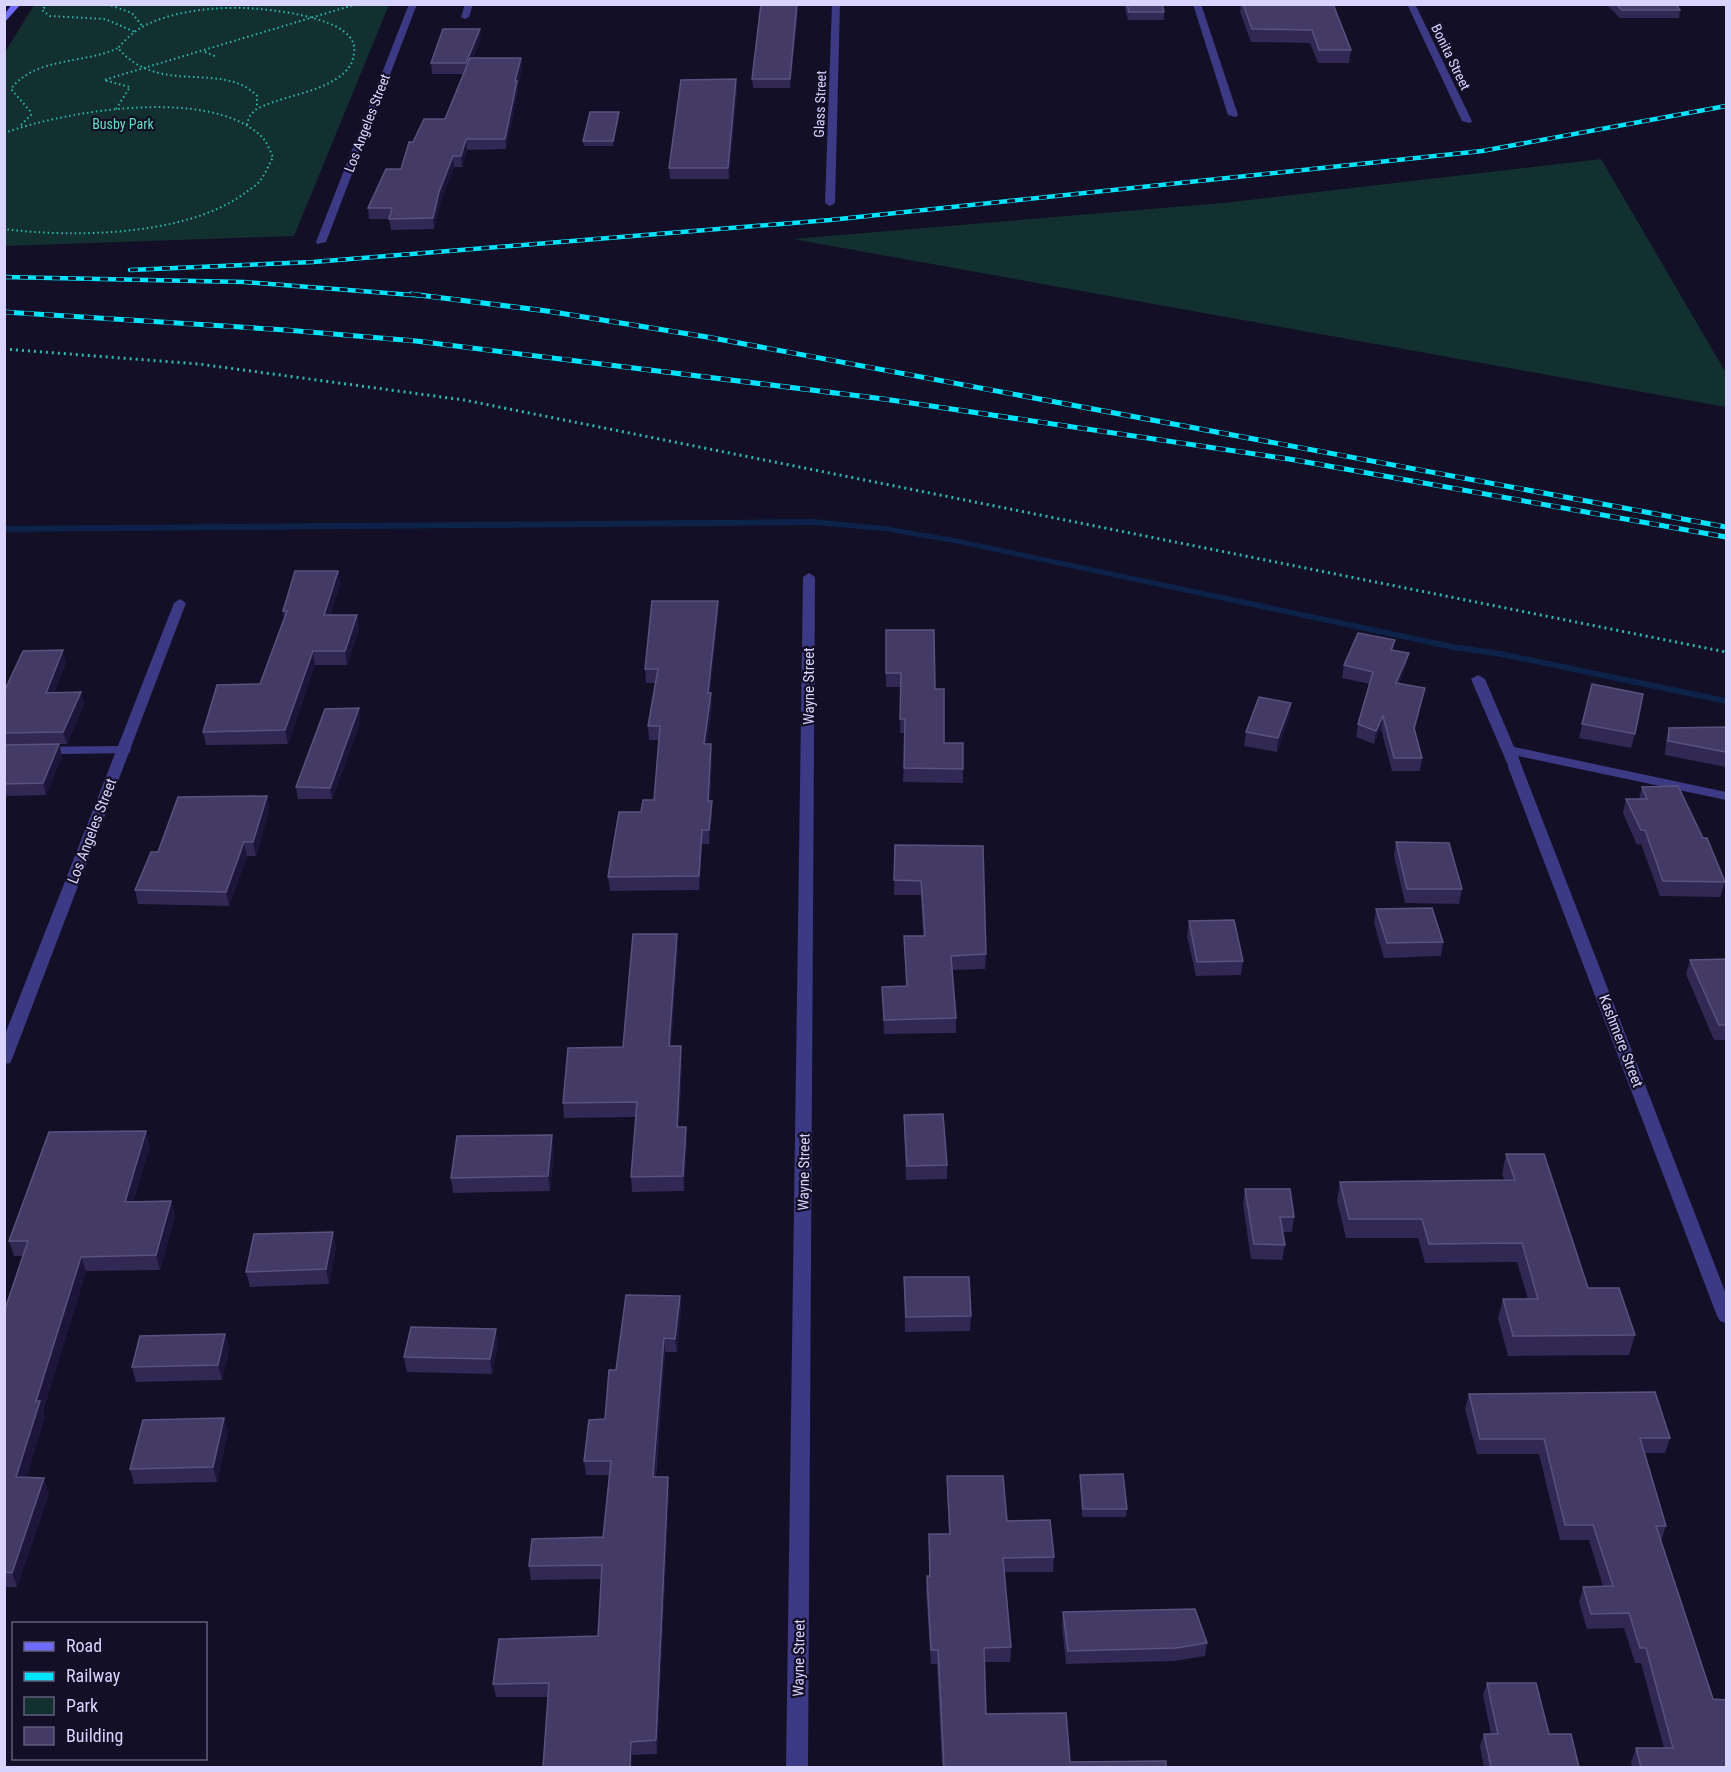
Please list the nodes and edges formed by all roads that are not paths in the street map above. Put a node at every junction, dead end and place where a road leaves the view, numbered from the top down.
1 (17, 4) edge
2 (413, 4) edge
3 (469, 4) edge
4 (836, 4) edge
5 (1197, 4) edge
6 (1411, 4) edge
7 (465, 17) dead end
8 (4, 21) edge
9 (1233, 115) dead end
10 (1467, 121) dead end
11 (830, 204) dead end
12 (321, 242) dead end
13 (809, 577) dead end
14 (180, 603) dead end
15 (1478, 679) dead end
16 (123, 750) junction
17 (1508, 750) junction
18 (4, 751) edge
19 (1726, 796) edge
20 (4, 1059) edge
21 (1726, 1316) edge
22 (797, 1767) edge

1 - 8 main road
2 - 12 street, Los Angeles Street
3 - 7 street
4 - 11 street, Glass Street
5 - 9 street
6 - 10 street, Bonita Street
13 - 22 street, Wayne Street
14 - 16 street, Los Angeles Street
15 - 17 street, Kashmere Street
16 - 18 street
16 - 20 street, Los Angeles Street
17 - 19 street
17 - 21 street, Kashmere Street

